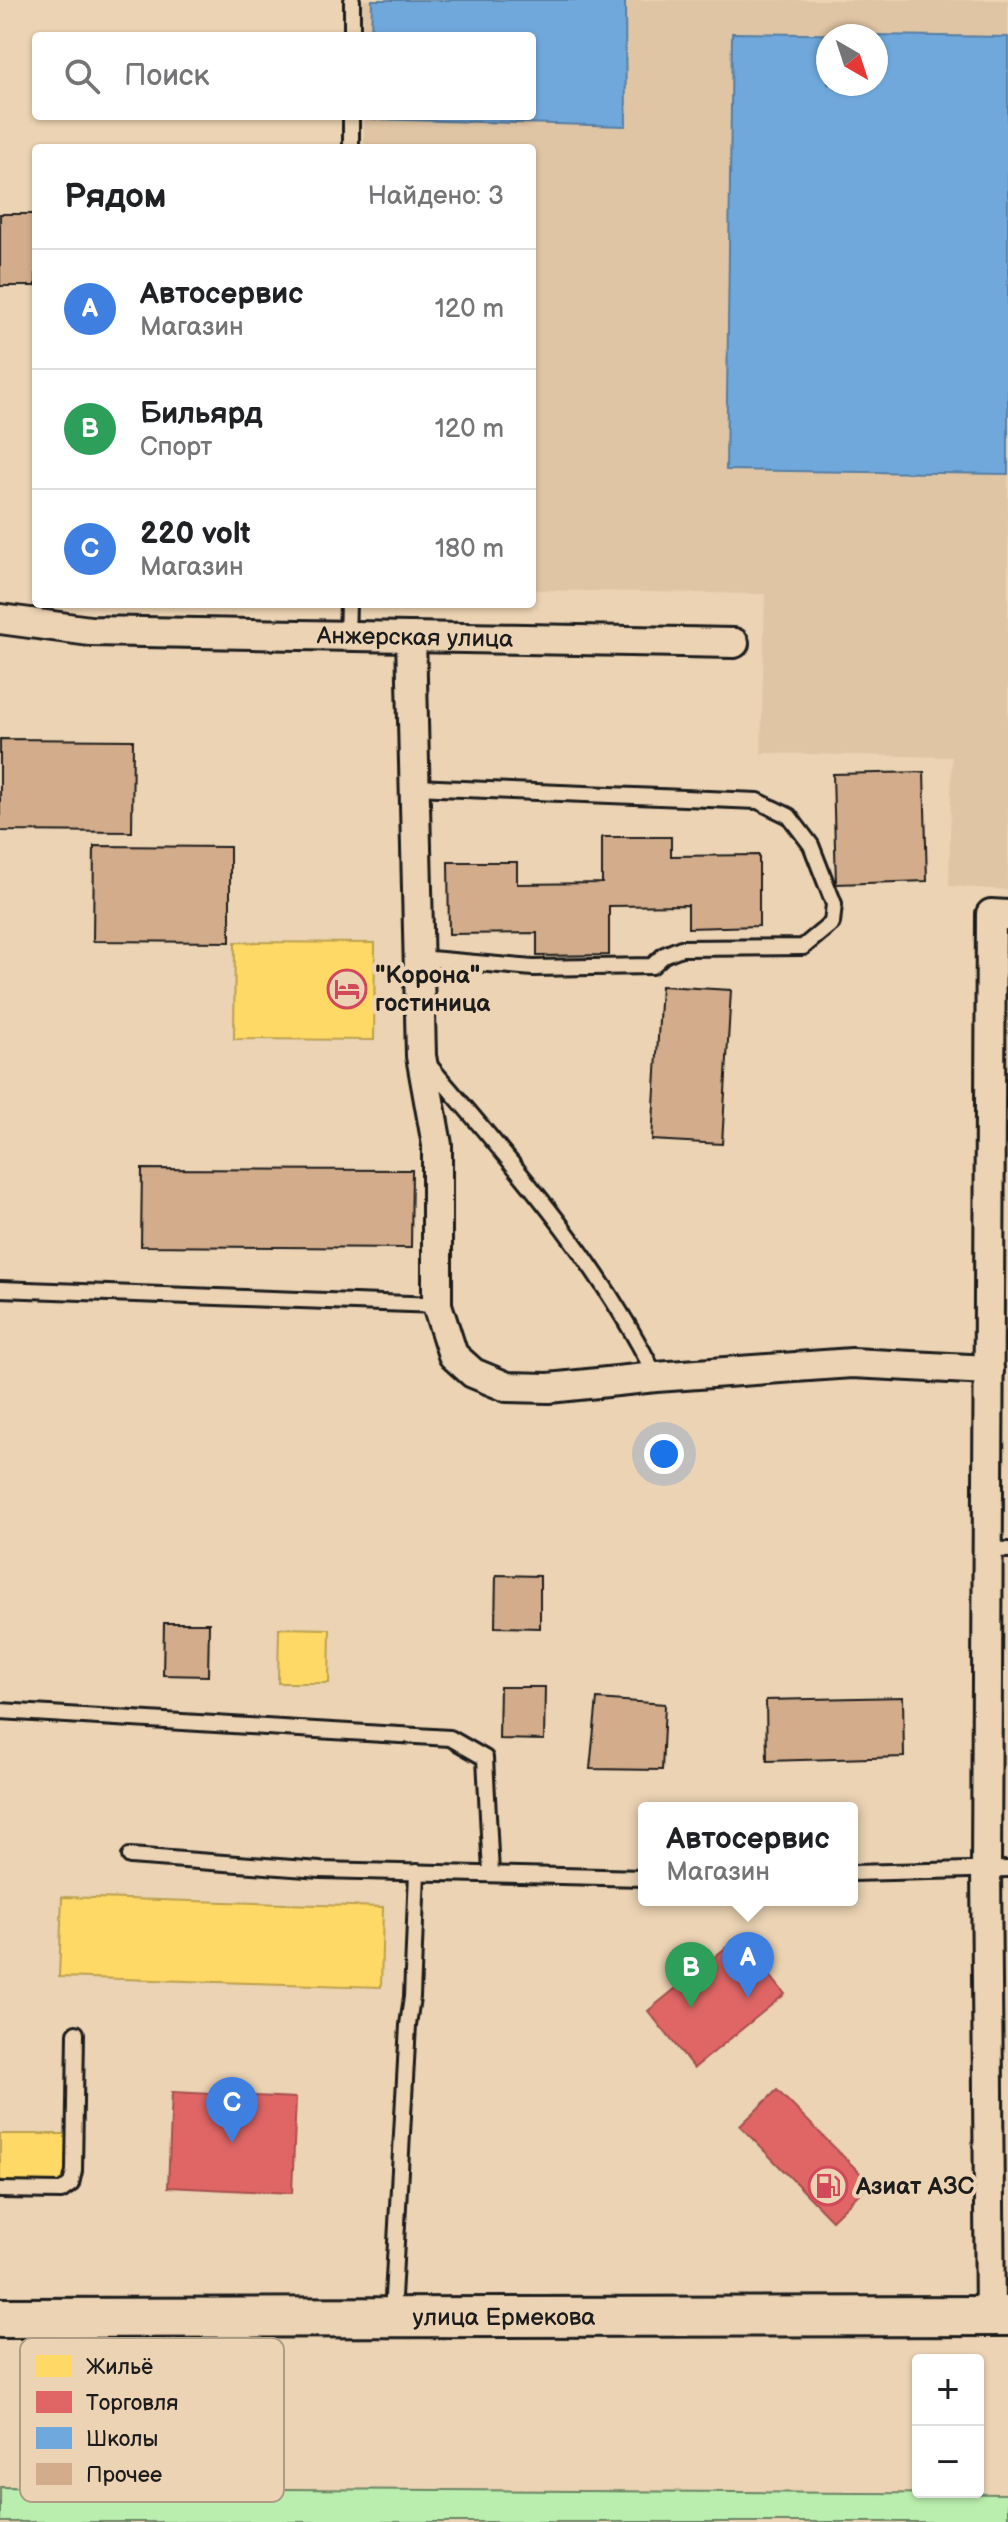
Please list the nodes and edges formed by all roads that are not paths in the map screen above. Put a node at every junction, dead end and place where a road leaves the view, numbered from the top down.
1 (352, 0) edge
2 (352, 32) edge
3 (351, 120) edge
4 (351, 144) edge
5 (348, 608) edge
6 (0, 619) edge
7 (347, 636) junction
8 (411, 637) junction
9 (734, 643) dead end
10 (414, 787) junction
11 (1000, 914) edge
12 (419, 958) junction
13 (421, 1056) junction
14 (0, 1289) edge
15 (437, 1305) junction
16 (999, 1311) edge
17 (989, 1370) junction
18 (656, 1377) junction
19 (998, 1549) edge
20 (0, 1711) edge
21 (130, 1856) dead end
22 (997, 1869) edge
23 (417, 1872) junction
24 (491, 1873) junction
25 (858, 1873) edge
26 (638, 1878) edge
27 (76, 2033) dead end
28 (0, 2190) edge
29 (999, 2315) edge
30 (392, 2316) junction
31 (0, 2318) edge

1 - 2 lane
3 - 4 lane
5 - 7 lane
6 - 7 street, Анжерская улица
7 - 8 street, Анжерская улица
8 - 9 street, Анжерская улица
8 - 10 street
10 - 12 street
10 - 12 lane
11 - 16 street
12 - 13 street
13 - 15 street
13 - 18 lane
14 - 15 lane
15 - 18 street
16 - 17 street
17 - 18 street
17 - 19 street
19 - 22 street
20 - 24 lane
21 - 23 lane
22 - 25 lane
22 - 29 street
23 - 24 lane
23 - 30 lane
24 - 26 lane
27 - 28 lane
29 - 30 main road, улица Ермекова
30 - 31 main road, улица Ермекова

